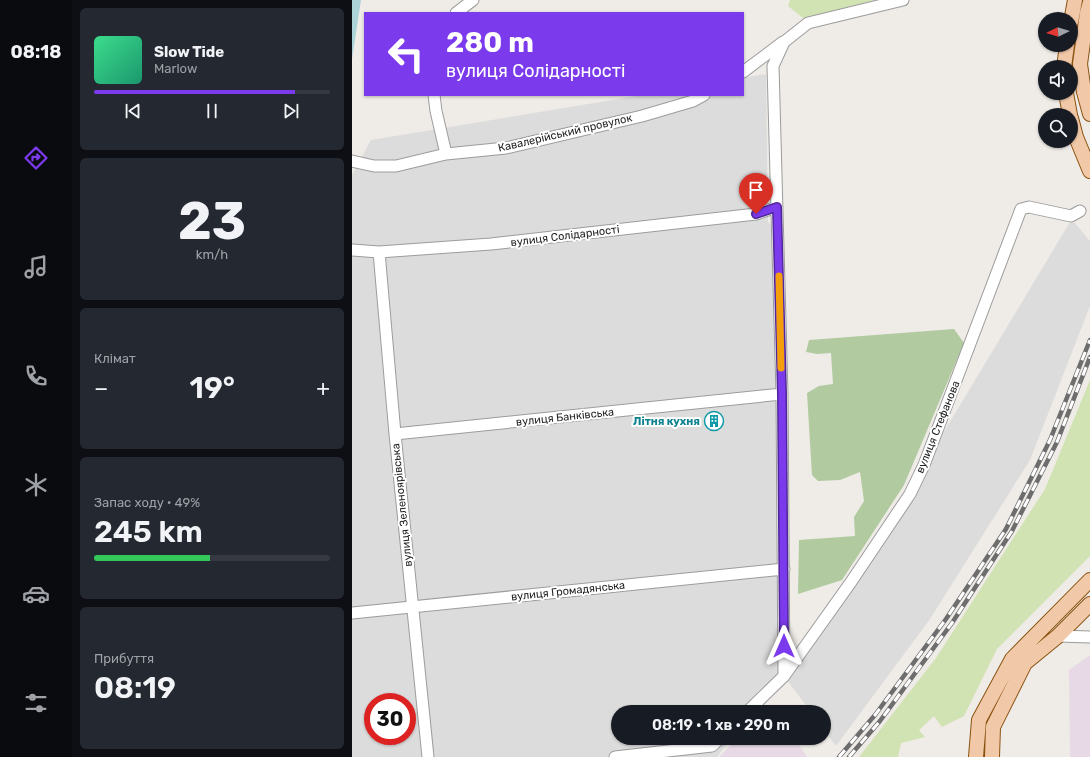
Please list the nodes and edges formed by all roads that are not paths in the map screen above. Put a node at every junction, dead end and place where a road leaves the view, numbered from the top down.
1 (473, 0) edge
2 (903, 0) edge
3 (1075, 0) edge
4 (1090, 2) edge
5 (457, 12) edge
6 (1073, 12) edge
7 (784, 42) junction
8 (744, 71) edge
9 (434, 96) edge
10 (702, 96) edge
11 (1090, 114) edge
12 (1078, 142) edge
13 (446, 154) junction
14 (352, 161) edge
15 (1090, 171) edge
16 (777, 207) junction
17 (1080, 211) dead end
18 (352, 250) edge
19 (378, 252) junction
20 (782, 394) junction
21 (395, 434) junction
22 (784, 569) junction
23 (1090, 580) edge
24 (1090, 604) edge
25 (413, 607) junction
26 (352, 613) edge
27 (1058, 636) junction
28 (1090, 637) edge
29 (784, 676) junction
30 (754, 705) edge
31 (713, 745) edge
32 (428, 757) edge
33 (616, 757) edge
34 (976, 757) edge
35 (992, 757) edge

1 - 5 street
2 - 7 street
3 - 6 main road
4 - 11 main road
7 - 8 street
7 - 16 street
9 - 13 street
10 - 13 street, Кавалерійський провулок
12 - 15 main road
13 - 14 street, Кавалерійський провулок
16 - 19 street, вулиця Солідарності
16 - 20 street
17 - 29 street, вулиця Стефанова
18 - 19 street, вулиця Солідарності
19 - 21 street, вулиця Зеленоярівська
20 - 21 street, вулиця Банківська
20 - 22 street
21 - 25 street, вулиця Зеленоярівська
22 - 25 street, вулиця Громадянська
22 - 29 street
23 - 34 main road
24 - 27 main road
25 - 26 street, вулиця Громадянська
25 - 32 street, вулиця Зеленоярівська
27 - 28 street
27 - 35 main road
29 - 30 street
31 - 33 street

